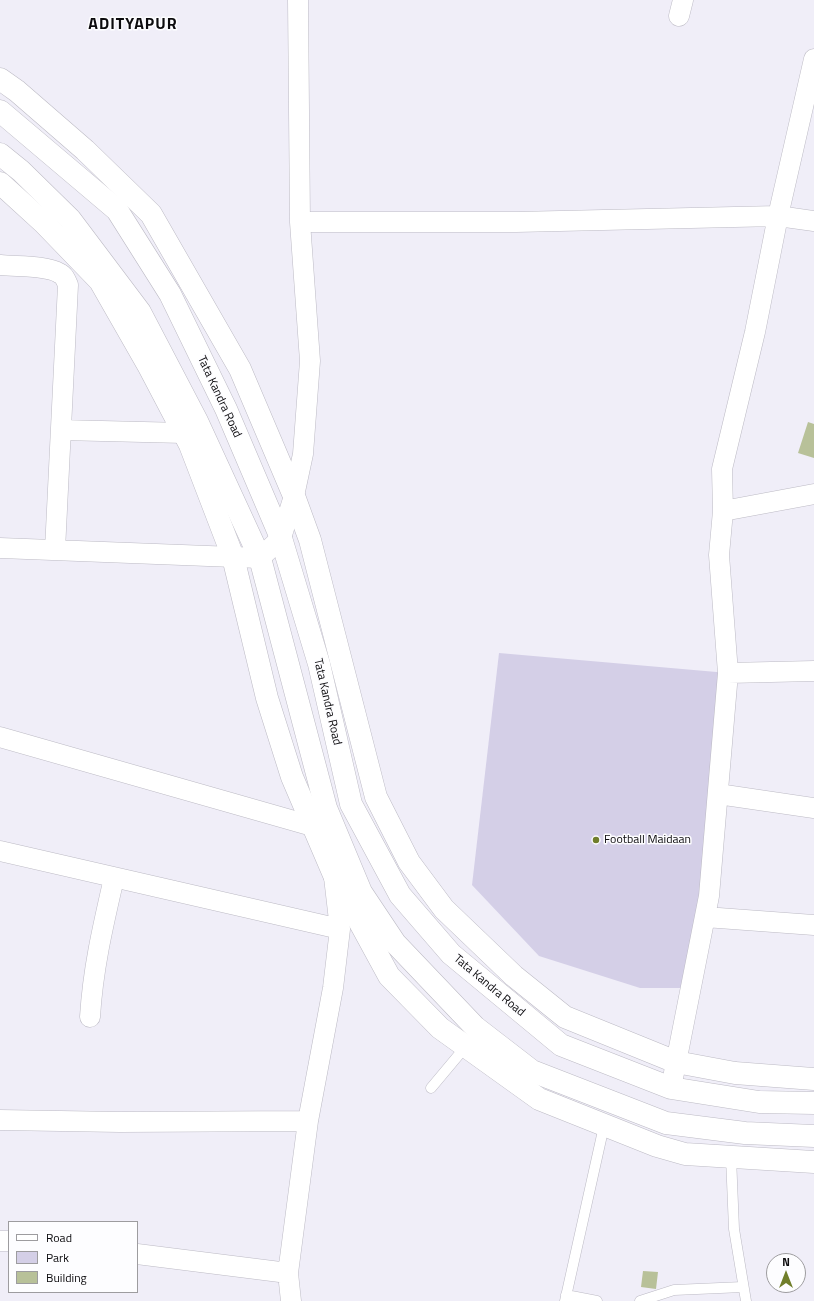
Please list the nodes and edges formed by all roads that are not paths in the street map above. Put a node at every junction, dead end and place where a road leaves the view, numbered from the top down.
1 (298, 0) edge
2 (814, 59) edge
3 (0, 79) edge
4 (0, 111) edge
5 (0, 154) edge
6 (21, 171) junction
7 (0, 183) edge
8 (778, 216) junction
9 (814, 221) edge
10 (300, 222) junction
11 (0, 265) edge
12 (61, 430) junction
13 (184, 433) junction
14 (814, 494) edge
15 (294, 496) junction
16 (723, 511) junction
17 (281, 538) junction
18 (0, 548) edge
19 (54, 550) junction
20 (233, 557) junction
21 (260, 558) junction
22 (814, 671) edge
23 (728, 673) junction
24 (0, 737) edge
25 (718, 794) junction
26 (326, 808) junction
27 (814, 808) edge
28 (312, 826) junction
29 (0, 851) edge
30 (334, 875) junction
31 (114, 878) junction
32 (705, 917) junction
33 (814, 926) edge
34 (340, 929) junction
35 (90, 1017) dead end
36 (476, 1027) junction
37 (466, 1046) junction
38 (676, 1062) junction
39 (814, 1079) edge
40 (431, 1088) dead end
41 (671, 1088) junction
42 (814, 1103) edge
43 (0, 1120) edge
44 (308, 1121) junction
45 (666, 1123) junction
46 (604, 1126) junction
47 (814, 1136) edge
48 (657, 1146) junction
49 (730, 1157) junction
50 (814, 1162) edge
51 (138, 1254) edge
52 (288, 1273) junction
53 (743, 1287) junction
54 (566, 1298) edge
55 (291, 1301) edge
56 (597, 1301) edge
57 (640, 1301) edge
58 (746, 1301) edge

1 - 10 street
2 - 8 street
3 - 15 street
4 - 17 street, Tata Kandra Road
5 - 6 street
6 - 7 street
6 - 21 street
7 - 13 street
8 - 9 street
8 - 10 street
8 - 16 street
10 - 15 street
11 - 12 street
12 - 13 street
12 - 19 street
13 - 20 street
14 - 16 street
15 - 17 street
15 - 38 street
16 - 23 street
17 - 21 street
17 - 41 street, Tata Kandra Road
18 - 19 street
19 - 20 street
20 - 21 street
20 - 28 street
21 - 26 street
22 - 23 street
23 - 25 street
24 - 28 street
25 - 27 street
25 - 32 street
26 - 30 street
26 - 36 street
28 - 30 street
29 - 31 street
30 - 34 street
30 - 37 street
31 - 34 street
31 - 35 street
32 - 33 street
32 - 38 street
34 - 44 street
36 - 37 lane
36 - 45 street
37 - 40 lane
37 - 46 street
38 - 39 street
38 - 41 street
41 - 42 street, Tata Kandra Road
43 - 44 street
44 - 52 street
45 - 47 street
45 - 48 street
46 - 48 street
46 - 54 lane
48 - 49 street
49 - 50 street
49 - 53 lane
51 - 52 street
52 - 55 street
53 - 57 lane
53 - 58 lane
54 - 56 lane

